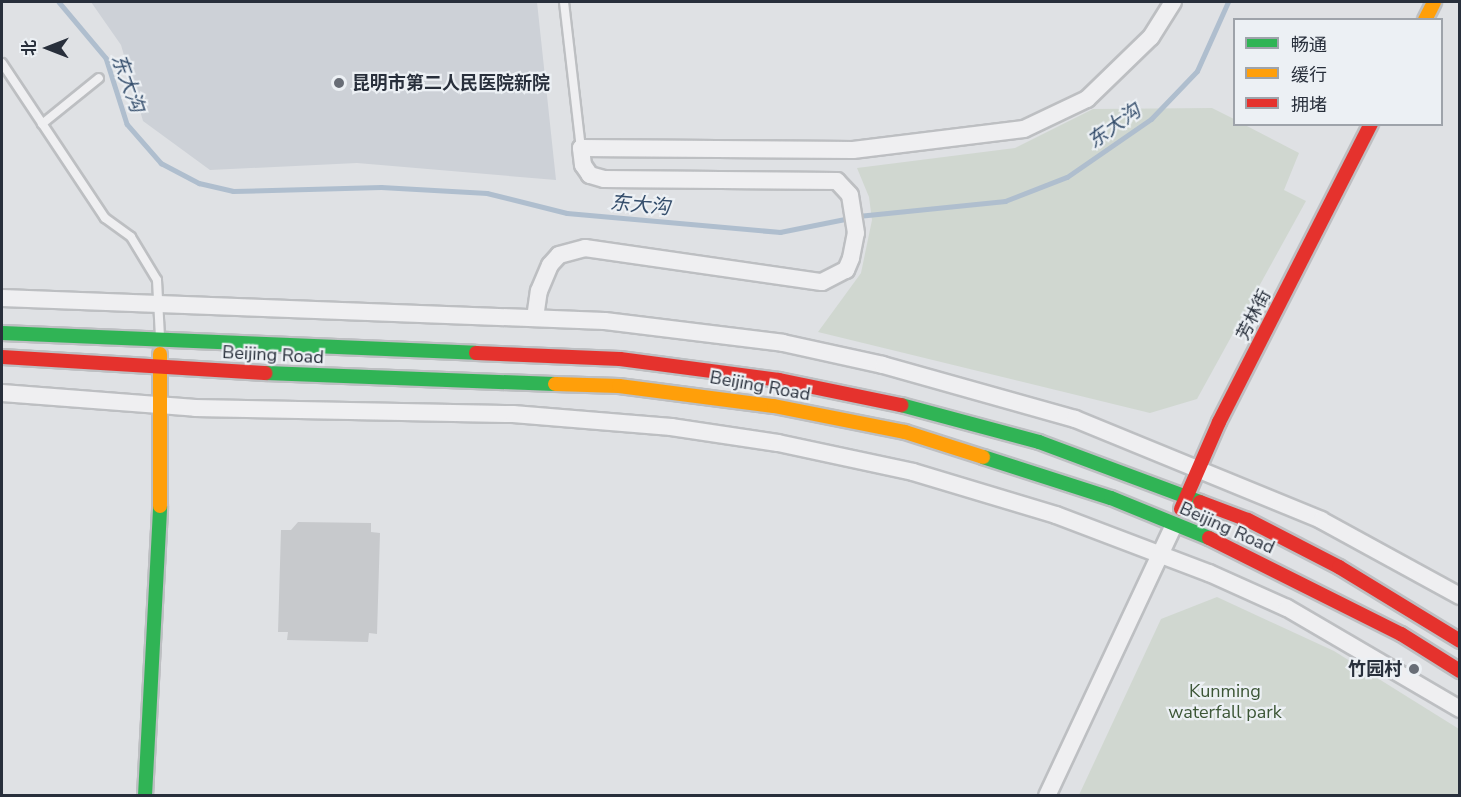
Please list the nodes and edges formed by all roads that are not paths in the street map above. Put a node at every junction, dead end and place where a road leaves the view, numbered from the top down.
1 (564, 2) edge
2 (1173, 2) edge
3 (1434, 2) edge
4 (1426, 18) edge
5 (2, 63) edge
6 (99, 78) dead end
7 (42, 124) junction
8 (1370, 126) edge
9 (580, 148) junction
10 (2, 298) edge
11 (159, 308) junction
12 (536, 318) junction
13 (2, 333) edge
14 (160, 341) junction
15 (2, 357) edge
16 (160, 368) junction
17 (2, 393) edge
18 (160, 406) junction
19 (1200, 467) junction
20 (1187, 496) junction
21 (1174, 525) junction
22 (1162, 555) junction
23 (1460, 596) edge
24 (1460, 641) edge
25 (1460, 671) edge
26 (1460, 709) edge
27 (145, 795) edge
28 (1047, 795) edge

1 - 9 lane
2 - 9 street
3 - 4 main road
5 - 7 lane
6 - 7 lane
7 - 11 lane
8 - 19 main road, 芳林街
9 - 12 street
10 - 11 street
11 - 12 street
11 - 14 lane
12 - 19 street
13 - 14 main road, Beijing Road
14 - 16 main road
14 - 20 main road, Beijing Road
15 - 16 main road, Beijing Road
16 - 18 main road
16 - 21 main road, Beijing Road
17 - 18 street
18 - 22 street
18 - 27 main road
19 - 20 main road, 芳林街
19 - 23 street
20 - 21 main road, 芳林街
20 - 24 main road, Beijing Road
21 - 22 street
21 - 25 main road, Beijing Road
22 - 26 street
22 - 28 street

